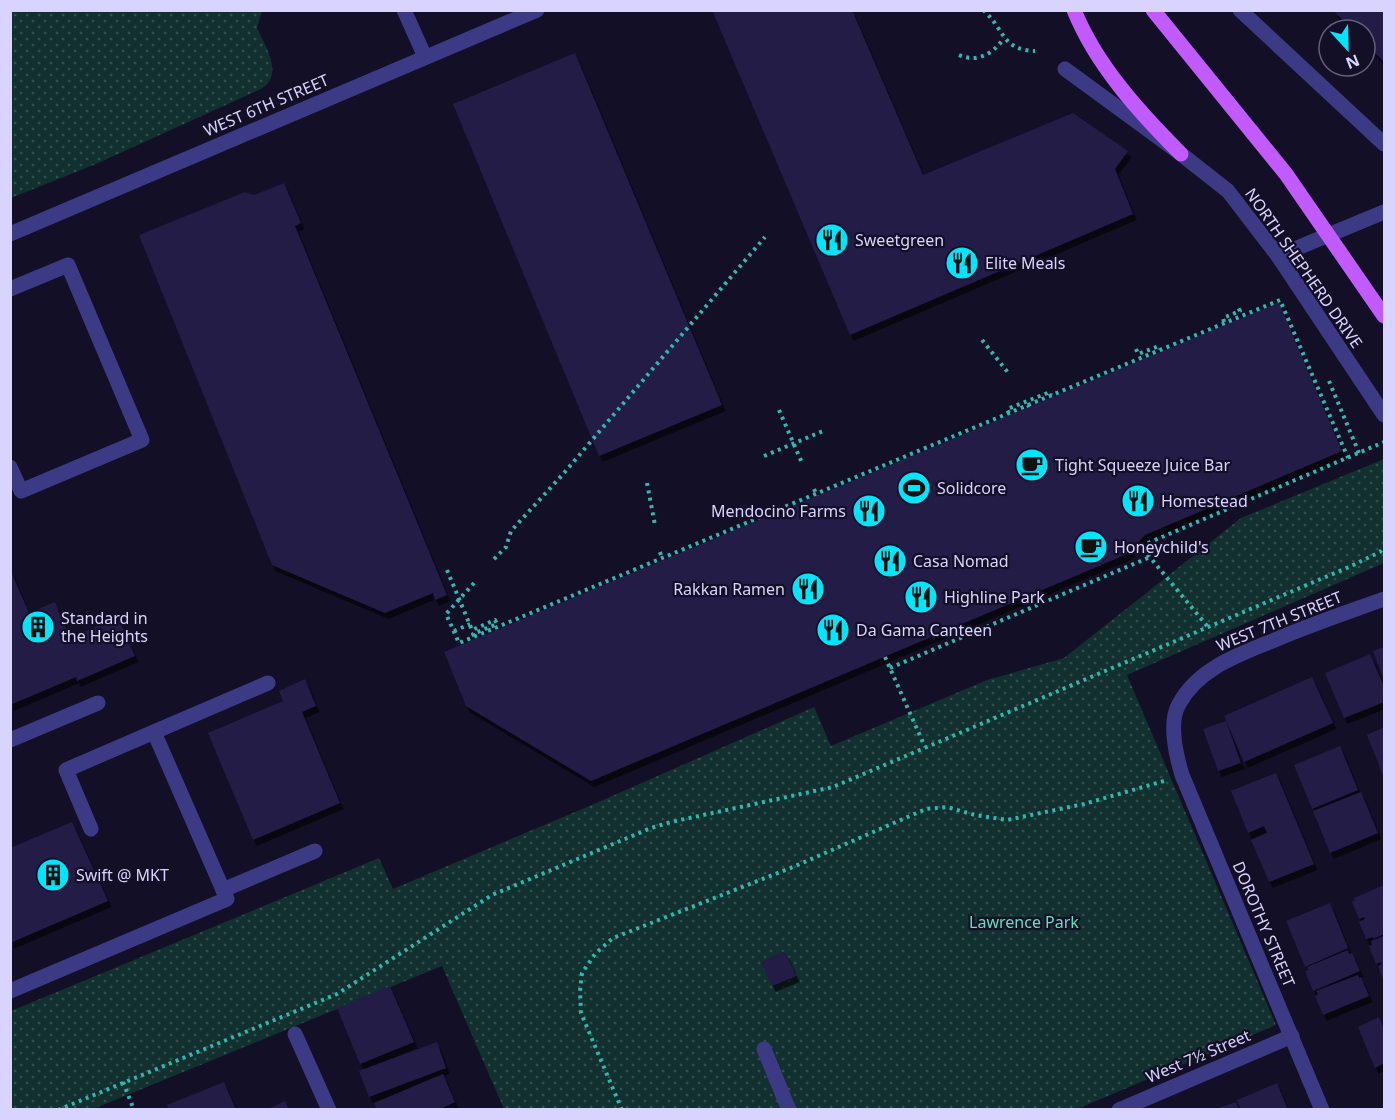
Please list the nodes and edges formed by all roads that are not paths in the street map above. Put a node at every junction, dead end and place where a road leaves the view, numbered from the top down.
1 (404, 10) edge
2 (537, 10) edge
3 (1074, 10) edge
4 (1153, 10) edge
5 (1240, 10) edge
6 (425, 57) junction
7 (1065, 69) dead end
8 (1384, 144) edge
9 (1181, 154) junction
10 (1384, 212) edge
11 (10, 234) edge
12 (1278, 256) junction
13 (10, 289) edge
14 (1384, 316) edge
15 (1384, 415) edge
16 (10, 467) edge
17 (1384, 599) edge
18 (268, 682) dead end
19 (98, 703) dead end
20 (154, 732) junction
21 (10, 740) edge
22 (1175, 752) joint
23 (91, 829) dead end
24 (315, 851) dead end
25 (223, 890) junction
26 (10, 991) edge
27 (295, 1035) dead end
28 (1292, 1036) junction
29 (764, 1049) dead end
30 (329, 1110) edge
31 (789, 1110) edge
32 (1119, 1110) edge
33 (1322, 1110) edge

1 - 6 street
2 - 6 street, WEST 6TH STREET
3 - 9 main road
4 - 14 main road, bridge
5 - 8 street
6 - 11 street, WEST 6TH STREET
7 - 9 street, NORTH SHEPHERD DRIVE
9 - 12 street, NORTH SHEPHERD DRIVE
10 - 12 street
12 - 15 street, NORTH SHEPHERD DRIVE
13 - 16 street
17 - 22 street, WEST 7TH STREET
18 - 20 street
19 - 21 street
20 - 23 street
20 - 25 street
22 - 28 street, DOROTHY STREET
24 - 25 street
25 - 26 street
27 - 30 street
28 - 32 street, West 7½ Street
28 - 33 street, DOROTHY STREET
29 - 31 street

